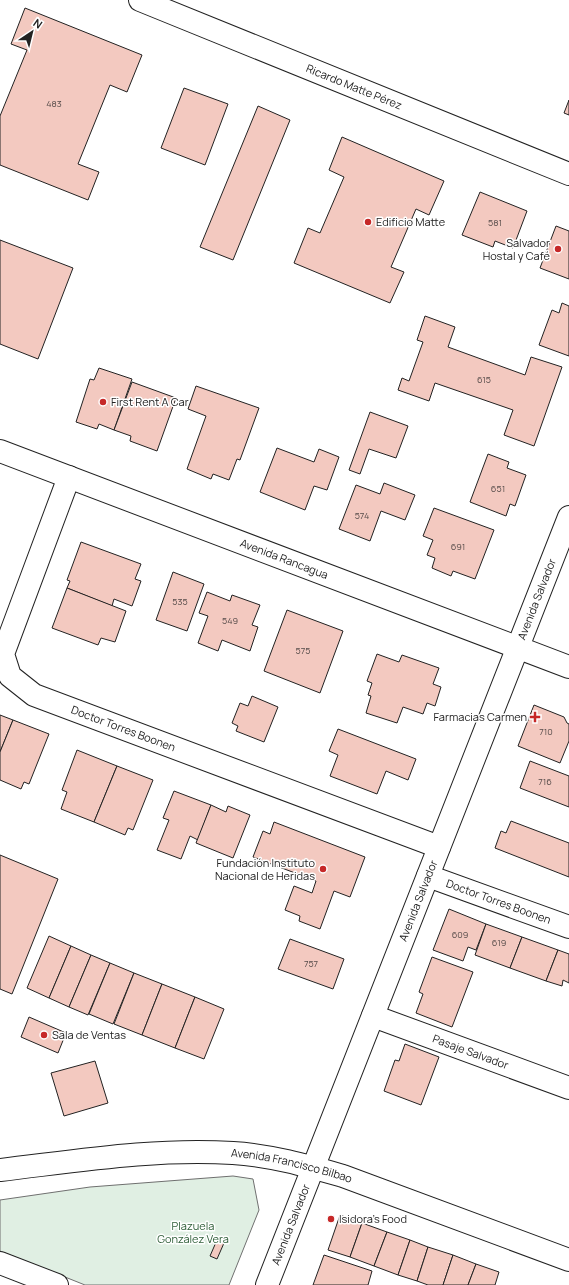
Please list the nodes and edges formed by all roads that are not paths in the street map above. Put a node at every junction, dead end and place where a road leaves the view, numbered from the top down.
1 (140, 0) edge
2 (569, 174) edge
3 (0, 451) edge
4 (69, 477) junction
5 (569, 517) edge
6 (517, 647) junction
7 (569, 667) edge
8 (439, 847) junction
9 (428, 876) junction
10 (569, 927) edge
11 (373, 1016) junction
12 (569, 1088) edge
13 (313, 1168) junction
14 (0, 1170) edge
15 (569, 1260) edge
16 (0, 1263) edge
17 (57, 1285) edge
18 (267, 1285) edge

1 - 2 main road, Ricardo Matte Pérez
3 - 4 main road, Avenida Rancagua
4 - 6 main road, Avenida Rancagua
4 - 8 main road, Doctor Torres Boonen
5 - 6 main road, Avenida Salvador
6 - 7 main road, Avenida Rancagua
6 - 8 main road, Avenida Salvador
8 - 9 main road, Avenida Salvador
9 - 10 main road, Doctor Torres Boonen
9 - 11 main road, Avenida Salvador
11 - 12 main road, Pasaje Salvador
11 - 13 main road, Avenida Salvador
13 - 14 main road, Avenida Francisco Bilbao
13 - 15 main road, Avenida Francisco Bilbao
13 - 18 main road, Avenida Salvador
16 - 17 main road

